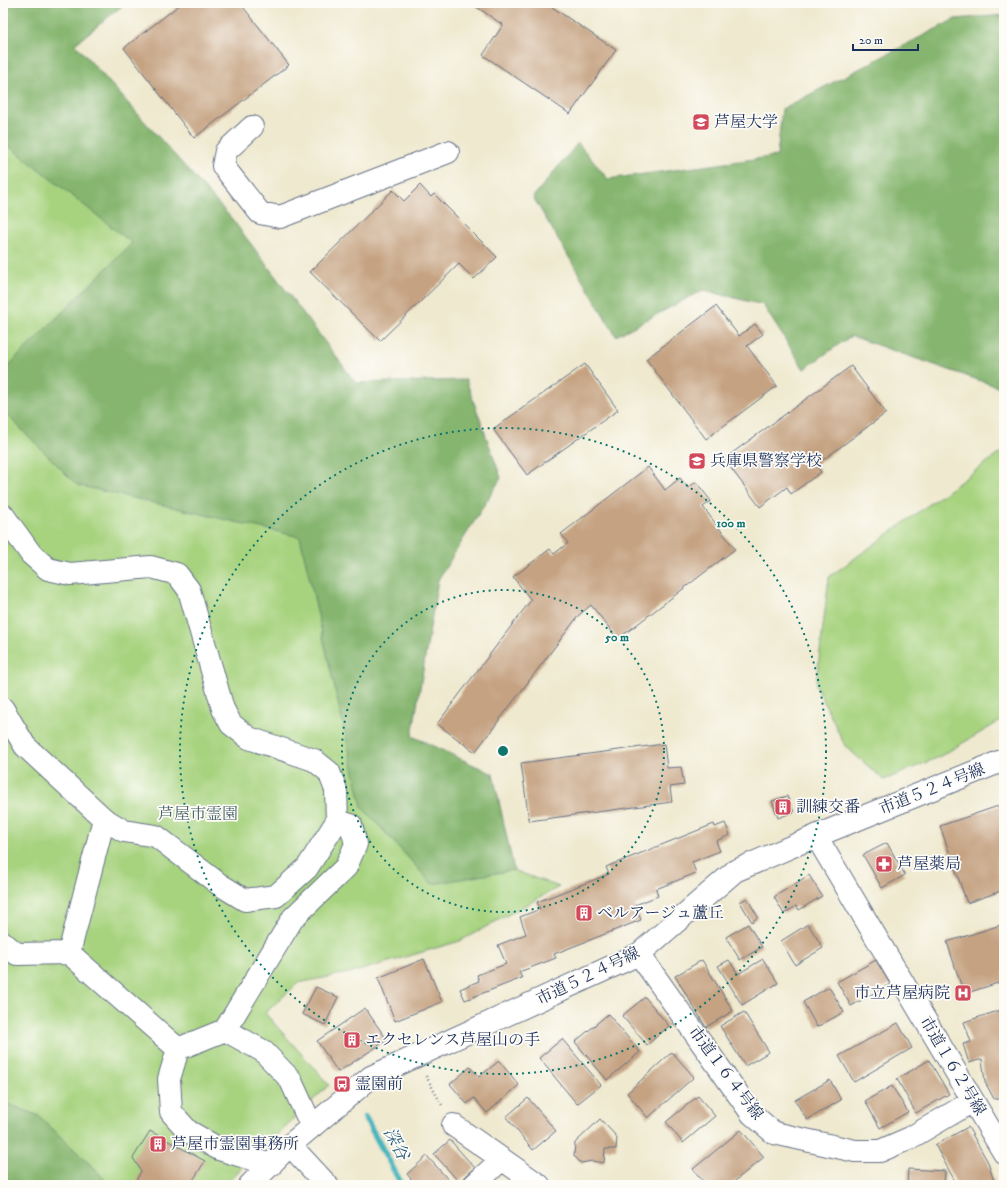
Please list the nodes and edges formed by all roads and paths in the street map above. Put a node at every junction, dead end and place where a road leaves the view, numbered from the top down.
1 (252, 126) dead end
2 (448, 152) dead end
3 (3, 515) edge
4 (3, 709) edge
5 (1004, 760) edge
6 (104, 819) junction
7 (337, 821) junction
8 (816, 836) junction
9 (3, 944) edge
10 (69, 952) junction
11 (639, 954) junction
12 (225, 1030) junction
13 (178, 1049) junction
14 (426, 1077) dead end
15 (973, 1101) junction
16 (453, 1125) joint
17 (312, 1127) junction
18 (290, 1146) junction
19 (1004, 1153) edge
20 (502, 1159) junction
21 (271, 1165) junction
22 (250, 1185) edge
23 (327, 1185) edge
24 (474, 1185) edge
25 (539, 1185) edge

1 - 2 street
3 - 7 street
4 - 6 street
5 - 8 street, 市道５２４号線
6 - 7 street
6 - 10 street
7 - 12 street
8 - 11 street, 市道５２４号線
8 - 15 street, 市道１６２号線
9 - 10 street
10 - 13 street
11 - 15 street, 市道１６４号線
11 - 17 street, 市道５２４号線
12 - 13 street
12 - 17 street
13 - 21 street
14 - 16 path
15 - 19 street, 市道１６２号線
16 - 20 street
17 - 18 street, 市道５２４号線
18 - 21 street, 市道５２４号線
18 - 23 street
20 - 24 street
20 - 25 street
21 - 22 street, 市道５２４号線

